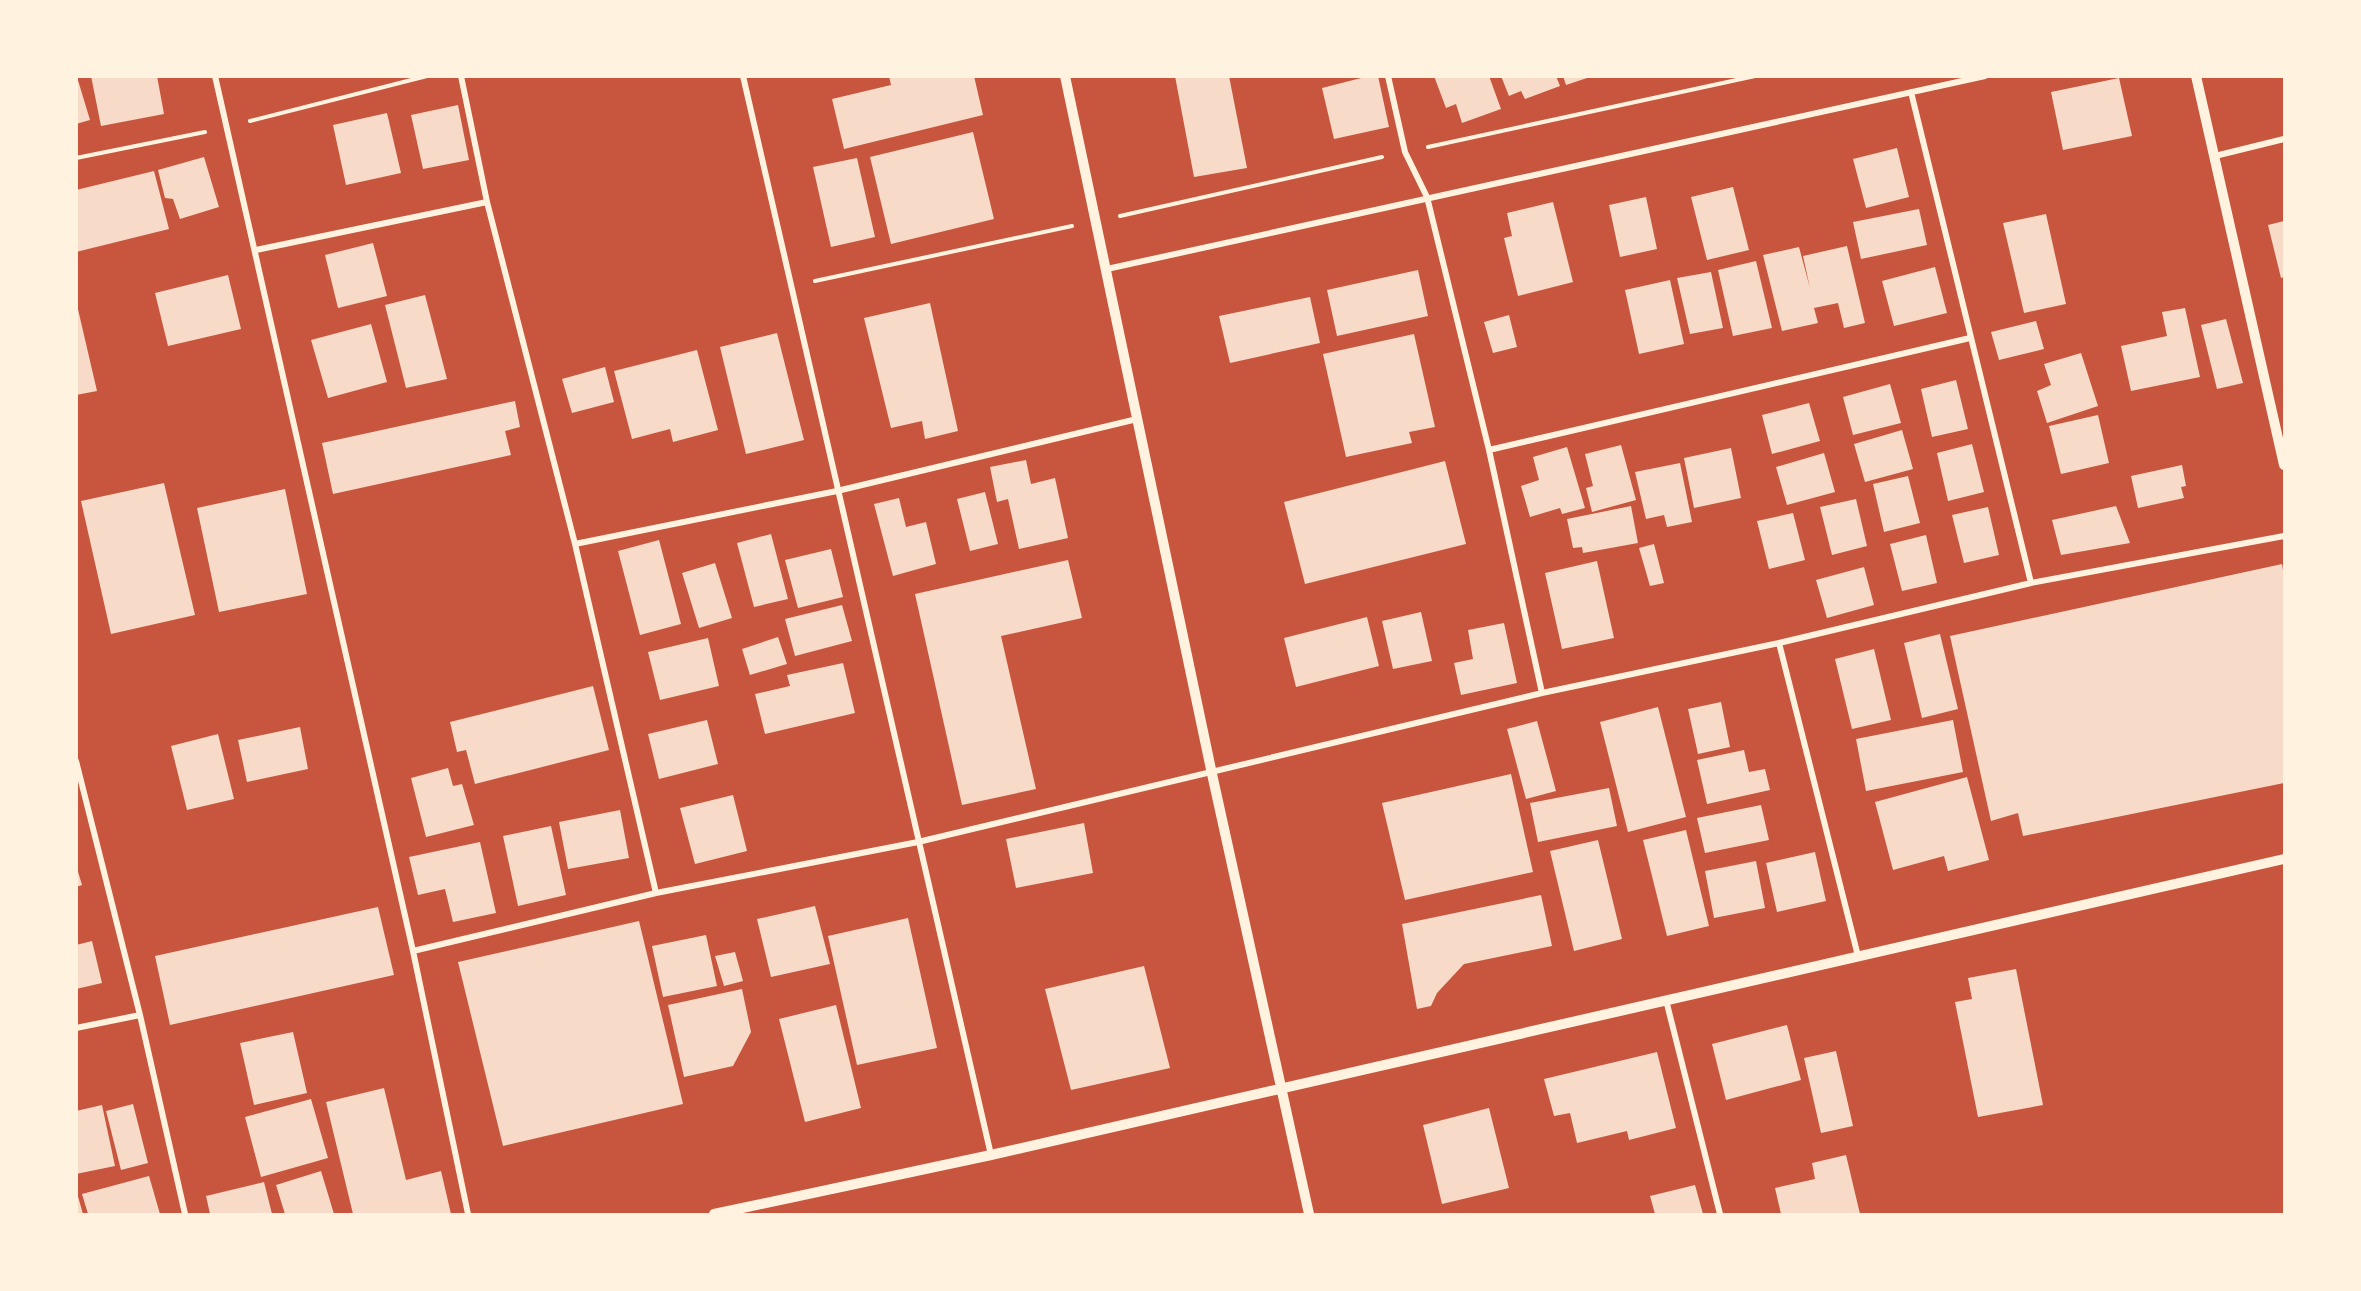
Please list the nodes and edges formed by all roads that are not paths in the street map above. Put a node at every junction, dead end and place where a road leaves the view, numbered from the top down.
1 (215, 76) edge
2 (461, 76) edge
3 (743, 76) edge
4 (1065, 76) edge
5 (1388, 76) edge
6 (1985, 76) edge
7 (2196, 76) edge
8 (1911, 92) junction
9 (2284, 139) edge
10 (2215, 156) junction
11 (1426, 197) junction
12 (487, 202) junction
13 (256, 250) junction
14 (1107, 269) junction
15 (1970, 338) junction
16 (1137, 419) junction
17 (1489, 450) junction
18 (2284, 465) edge
19 (837, 491) junction
20 (2284, 536) edge
21 (575, 544) junction
22 (2031, 583) junction
23 (1779, 643) junction
24 (1542, 693) junction
25 (76, 761) edge
26 (1212, 774) junction
27 (918, 843) junction
28 (2284, 859) edge
29 (656, 893) junction
30 (413, 951) junction
31 (1858, 956) junction
32 (1665, 999) junction
33 (140, 1015) junction
34 (76, 1028) edge
35 (1280, 1087) junction
36 (990, 1155) junction
37 (185, 1215) edge
38 (468, 1215) edge
39 (714, 1215) edge
40 (1309, 1215) edge
41 (1720, 1215) edge

1 - 13 street
2 - 12 street
3 - 19 street
4 - 14 street
5 - 11 street
6 - 8 street
7 - 10 street
8 - 11 street
8 - 15 street
9 - 10 street
10 - 18 street
11 - 14 street
11 - 17 street
12 - 13 street
12 - 21 street
13 - 30 street
14 - 16 street
15 - 17 street
15 - 22 street
16 - 19 street
16 - 26 street
17 - 24 street
19 - 21 street
19 - 27 street
20 - 22 street
21 - 29 street
22 - 23 street
23 - 24 street
23 - 31 street
24 - 26 street
25 - 33 street
26 - 27 street
26 - 35 street
27 - 29 street
27 - 36 street
28 - 31 street
29 - 30 street
30 - 38 street
31 - 32 street
32 - 35 street
32 - 41 street
33 - 34 street
33 - 37 street
35 - 36 street
35 - 40 street
36 - 39 street

